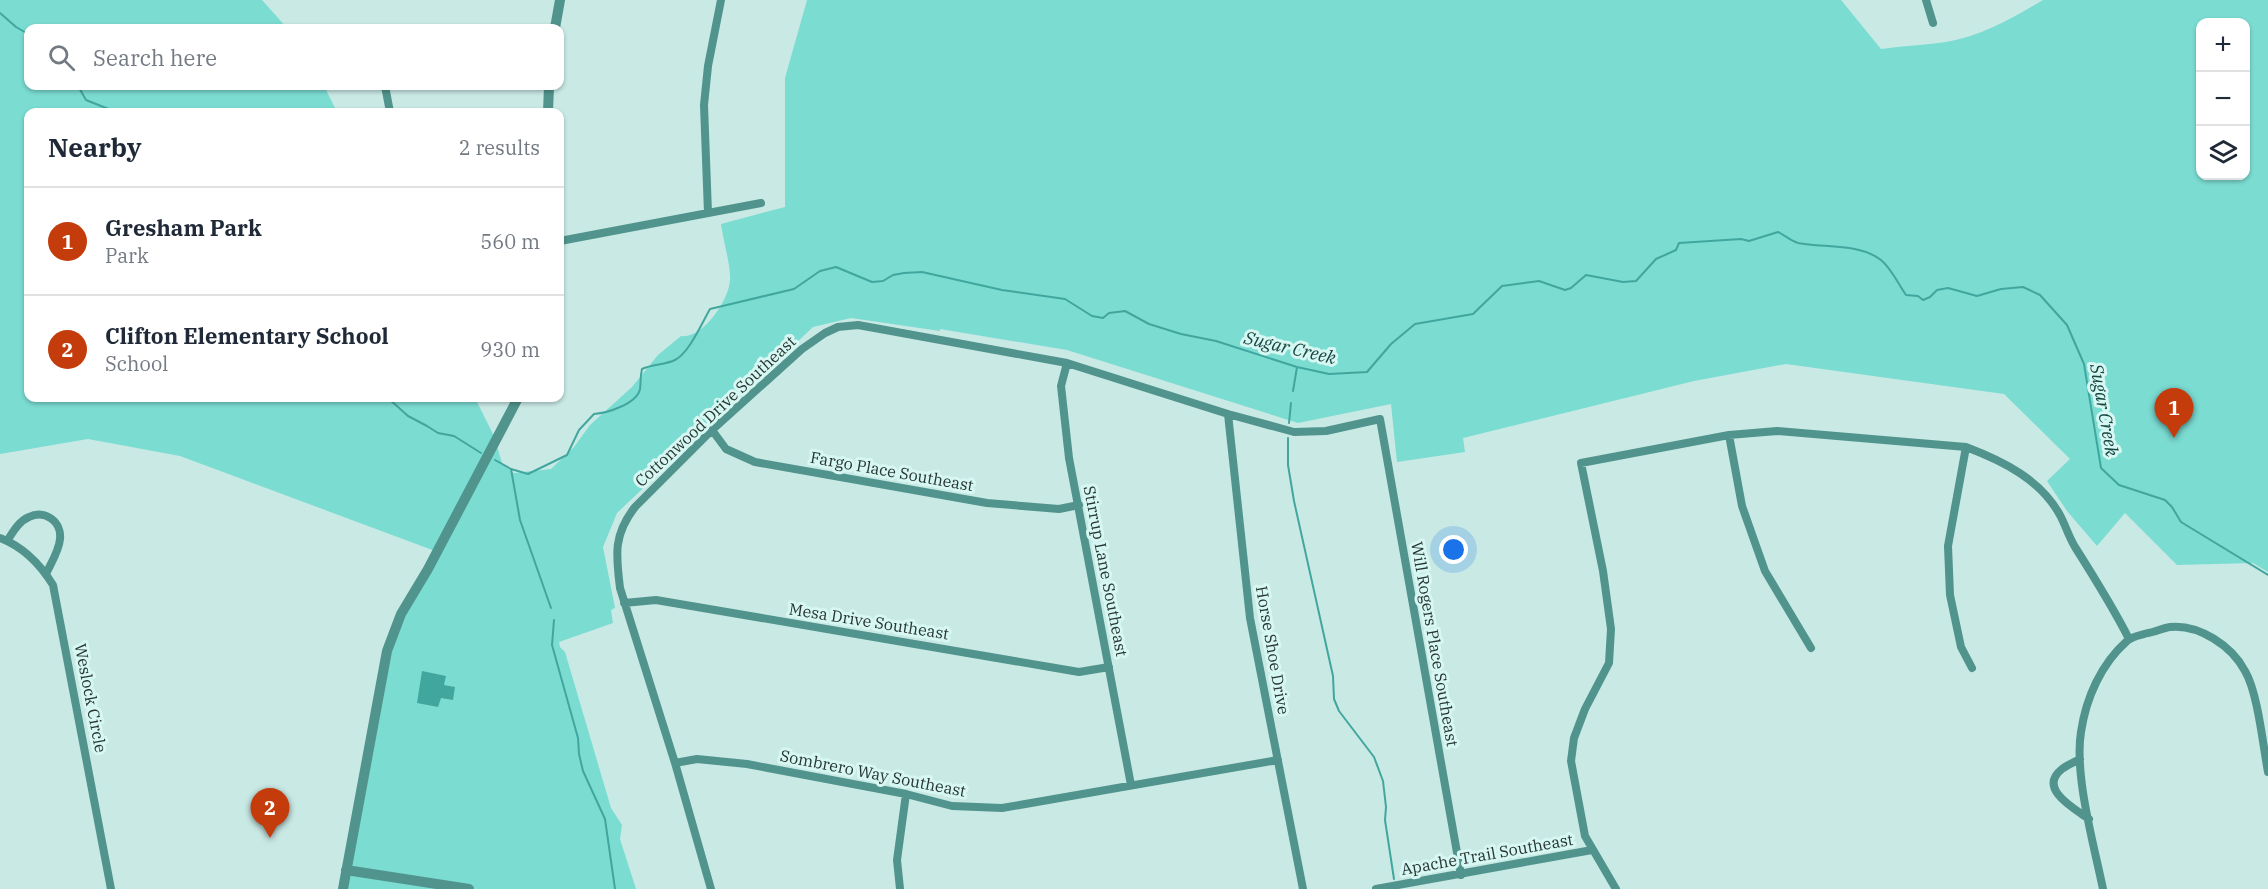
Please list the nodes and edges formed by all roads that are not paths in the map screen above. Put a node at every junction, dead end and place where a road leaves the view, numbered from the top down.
1 (560, 0) edge
2 (721, 0) edge
3 (1926, 0) edge
4 (1933, 23) dead end
5 (556, 24) edge
6 (386, 90) edge
7 (549, 90) edge
8 (389, 108) edge
9 (548, 108) edge
10 (761, 203) dead end
11 (708, 213) junction
12 (564, 240) edge
13 (1067, 363) junction
14 (516, 402) edge
15 (1228, 414) junction
16 (1380, 419) joint
17 (712, 430) junction
18 (1729, 435) junction
19 (1966, 447) junction
20 (1079, 505) junction
21 (4, 539) edge
22 (46, 574) junction
23 (624, 603) junction
24 (2129, 639) junction
25 (1811, 648) dead end
26 (1109, 667) junction
27 (1972, 668) dead end
28 (2080, 759) junction
29 (1278, 760) junction
30 (675, 763) junction
31 (2268, 772) edge
32 (1131, 785) junction
33 (906, 794) junction
34 (2089, 819) junction
35 (1592, 850) junction
36 (346, 870) junction
37 (1461, 875) junction
38 (111, 889) edge
39 (343, 889) edge
40 (469, 889) edge
41 (711, 889) edge
42 (900, 889) edge
43 (1303, 889) edge
44 (1376, 889) edge
45 (1616, 889) edge
46 (2103, 889) edge

1 - 5 street
2 - 11 street
3 - 4 street
6 - 8 street
7 - 9 street
10 - 11 street
11 - 12 street
13 - 15 street, Cottonwood Drive Southeast
13 - 17 street, Cottonwood Drive Southeast
13 - 20 street, Stirrup Lane Southeast
14 - 36 street
15 - 16 street, Cottonwood Drive Southeast
15 - 29 street, Horse Shoe Drive
16 - 37 street, Will Rogers Place Southeast
17 - 20 street, Fargo Place Southeast
17 - 23 street, Cottonwood Drive Southeast
18 - 19 street
18 - 25 street
18 - 35 street
19 - 24 street
19 - 27 street
20 - 26 street, Stirrup Lane Southeast
21 - 22 street, Weslock Circle
21 - 22 street
22 - 38 street, Weslock Circle
23 - 26 street, Mesa Drive Southeast
23 - 30 street, Cottonwood Drive Southeast
24 - 28 street
24 - 31 street
26 - 32 street, Stirrup Lane Southeast
28 - 34 street
28 - 34 street
29 - 32 street, Sombrero Way Southeast
29 - 43 street, Horse Shoe Drive
30 - 33 street, Sombrero Way Southeast
30 - 41 street, Cottonwood Drive Southeast
32 - 33 street, Sombrero Way Southeast
33 - 42 street
34 - 46 street
35 - 37 street, Apache Trail Southeast
35 - 45 street, Apache Trail Southeast
36 - 39 street
36 - 40 street
37 - 44 street, Apache Trail Southeast

